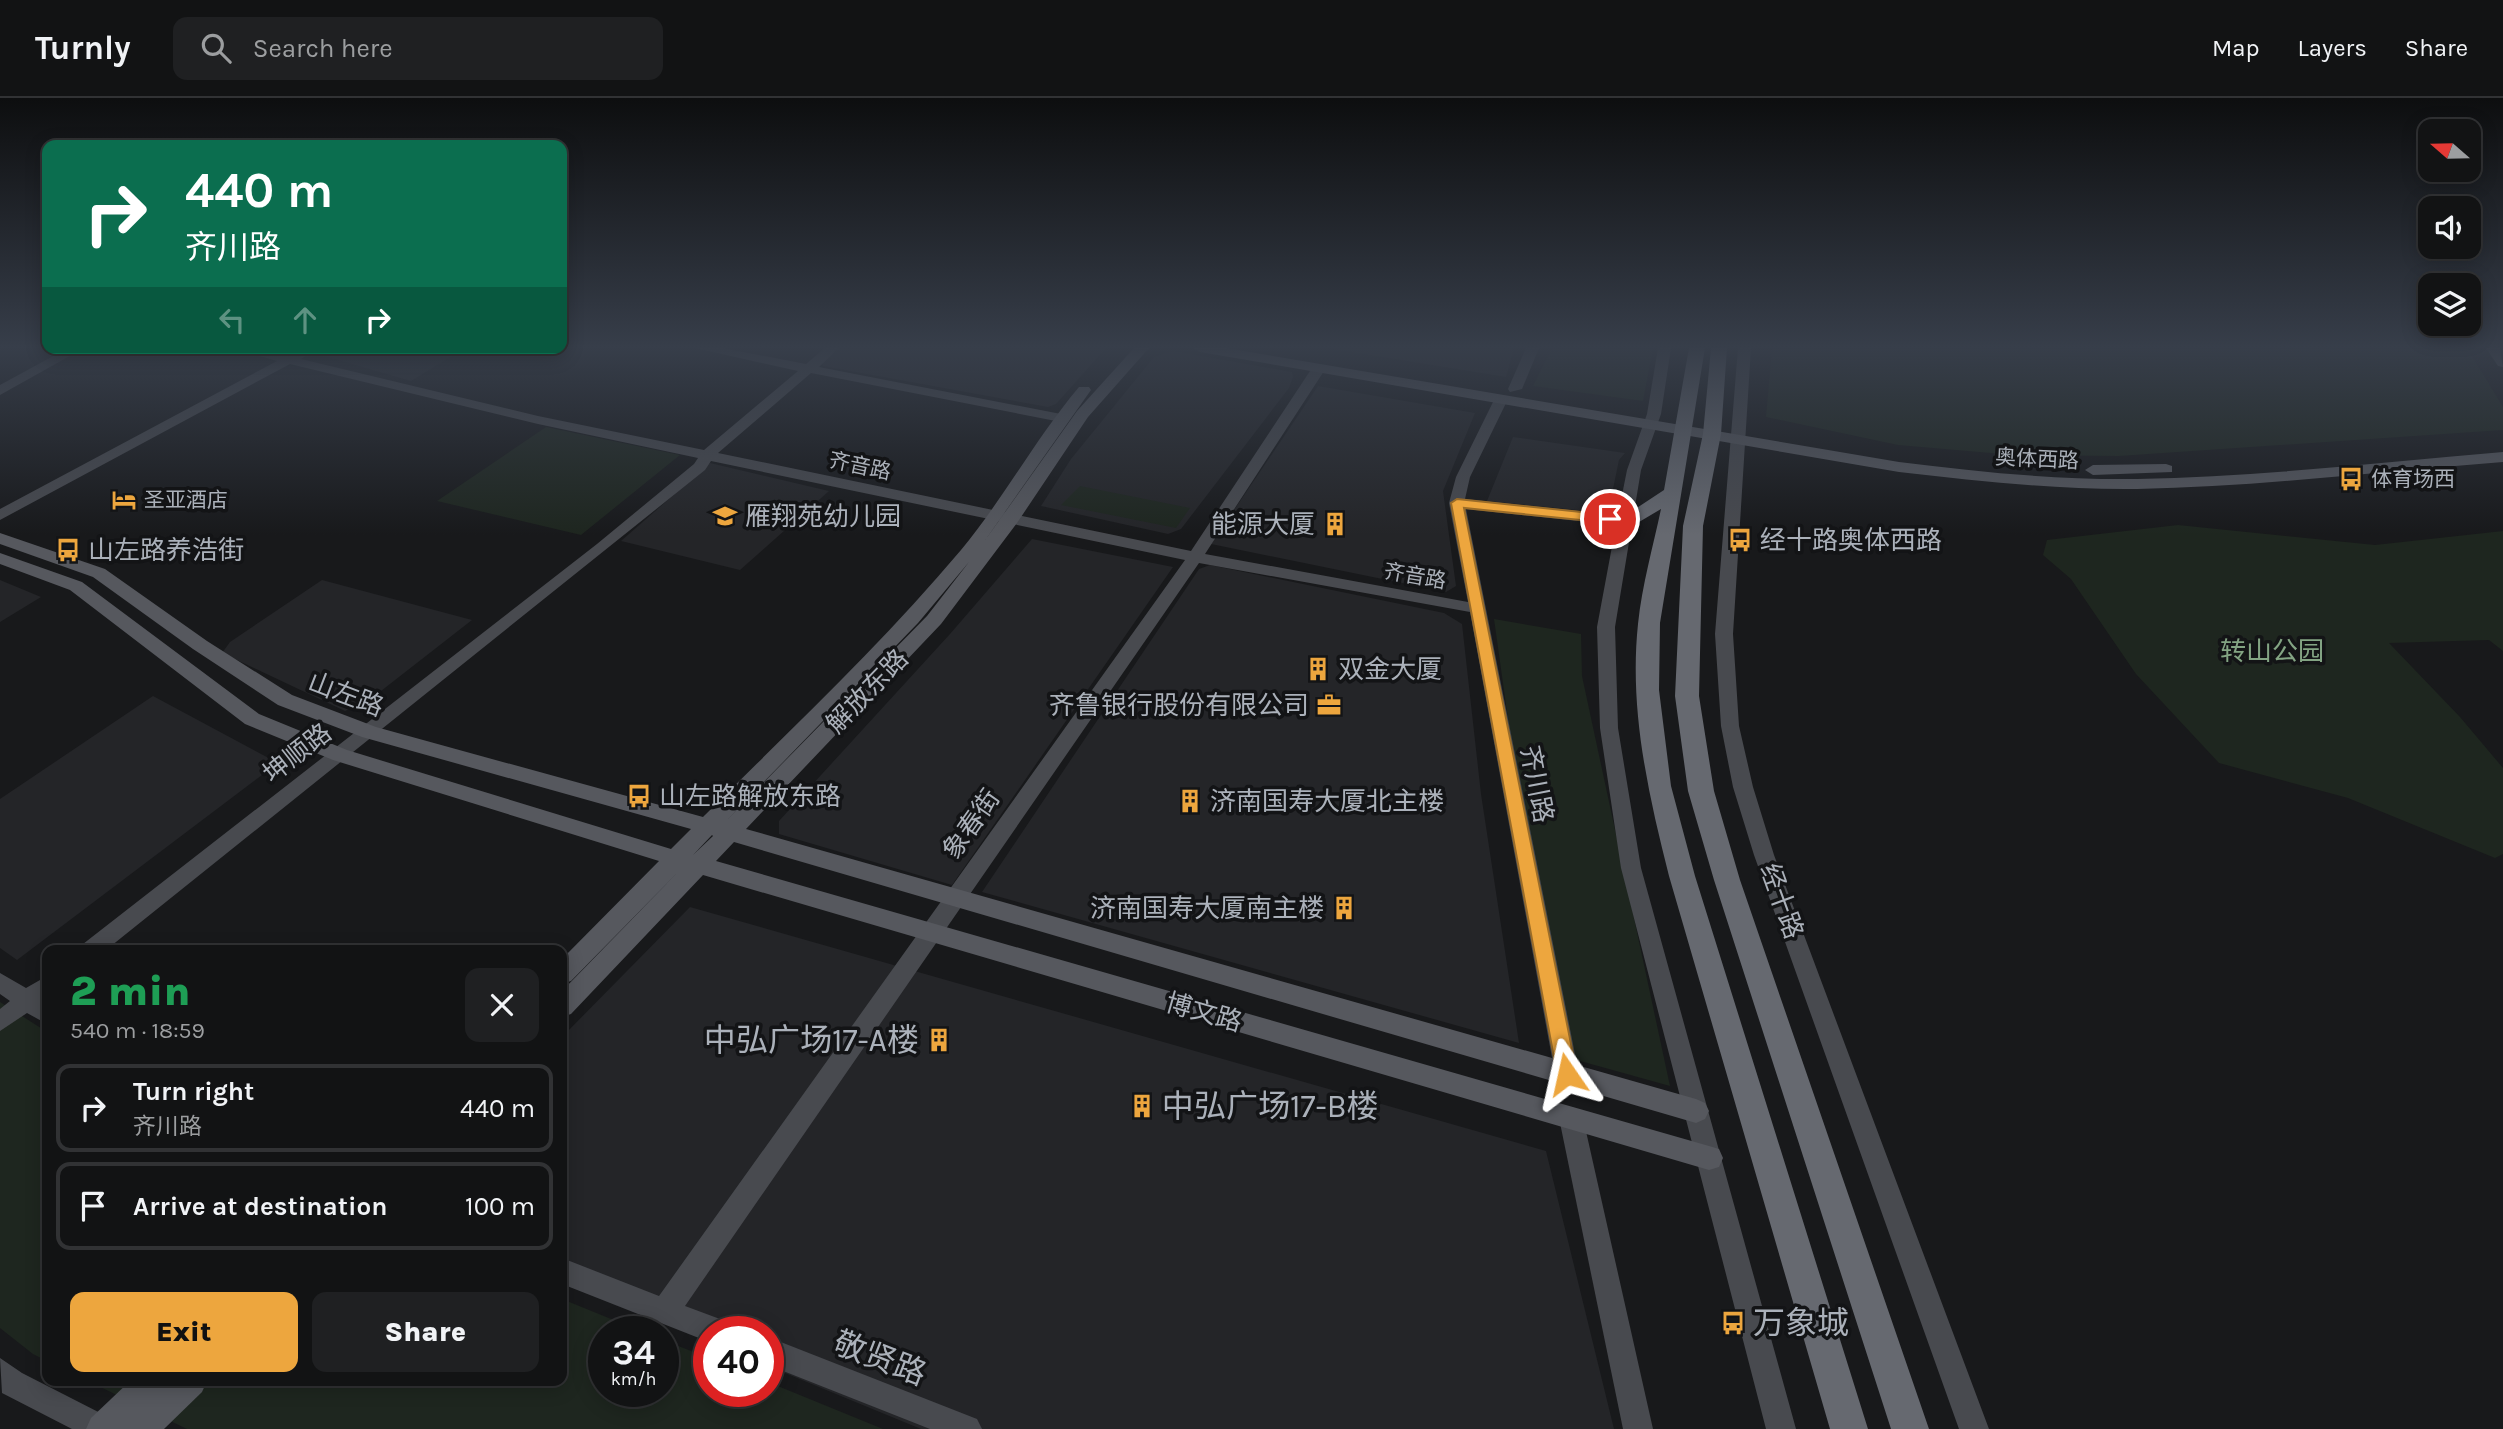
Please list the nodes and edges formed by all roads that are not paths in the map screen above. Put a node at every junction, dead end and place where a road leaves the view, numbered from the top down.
1 (195, 410) edge
2 (496, 410) edge
3 (756, 410) edge
4 (1021, 410) edge
5 (1068, 410) edge
6 (1086, 410) edge
7 (1292, 410) edge
8 (1496, 410) edge
9 (1584, 410) edge
10 (1611, 410) edge
11 (1653, 410) edge
12 (1709, 410) edge
13 (1714, 410) edge
14 (1720, 410) edge
15 (1061, 418) junction
16 (1651, 419) junction
17 (1713, 428) junction
18 (2503, 445) edge
19 (704, 454) junction
20 (2503, 457) edge
21 (1674, 492) junction
22 (1457, 503) junction
23 (0, 515) edge
24 (1003, 518) junction
25 (1627, 521) junction
26 (0, 538) edge
27 (1195, 557) junction
28 (0, 558) edge
29 (1475, 608) junction
30 (369, 732) junction
31 (341, 755) junction
32 (718, 830) junction
33 (688, 861) junction
34 (952, 899) junction
35 (929, 932) junction
36 (97, 945) edge
37 (567, 970) edge
38 (0, 982) edge
39 (42, 989) edge
40 (567, 1001) edge
41 (26, 1002) junction
42 (42, 1012) edge
43 (0, 1022) edge
44 (1567, 1074) junction
45 (1696, 1111) junction
46 (1571, 1118) junction
47 (1709, 1158) junction
48 (567, 1272) edge
49 (666, 1311) junction
50 (693, 1322) edge
51 (784, 1357) edge
52 (0, 1372) edge
53 (148, 1386) edge
54 (186, 1386) edge
55 (102, 1429) edge
56 (141, 1429) edge
57 (967, 1429) edge
58 (1638, 1429) edge
59 (1782, 1429) edge
60 (1849, 1429) edge
61 (1910, 1429) edge
62 (1974, 1429) edge

1 - 23 street
2 - 19 street, 齐音路
3 - 19 street, 坤顺路
4 - 15 street
5 - 15 main road, 解放东路
6 - 24 main road, 解放东路
7 - 27 street, 象春街
8 - 22 street, 齐川路
9 - 16 main road, 奥体西路
10 - 16 main road, 奥体西路
11 - 16 street
12 - 17 highway, 经十路
13 - 17 highway, 经十路
14 - 17 street, 经十路
15 - 24 main road, 解放东路
16 - 17 main road, 奥体西路
16 - 25 street
17 - 18 main road, 奥体西路
17 - 20 main road, 奥体西路
17 - 21 highway, 经十路
17 - 61 highway, 经十路
17 - 62 street, 经十路
19 - 24 street, 齐音路
19 - 30 street, 坤顺路
21 - 25 highway
21 - 60 highway, 经十路
22 - 25 street
22 - 29 street, 齐川路
24 - 27 street, 齐音路
24 - 32 main road, 解放东路
25 - 45 street
26 - 30 main road, 山左路
27 - 29 street, 齐音路
27 - 34 street, 象春街
28 - 31 main road
29 - 44 street, 齐川路
30 - 31 street, 坤顺路
30 - 32 main road, 山左路
31 - 33 main road
31 - 36 street, 坤顺路
32 - 33 main road, 解放东路
32 - 34 main road, 博文路
33 - 35 main road, 博文路
33 - 37 main road, 解放东路
33 - 40 main road, 解放东路
34 - 35 street, 象春街
34 - 44 main road, 博文路
35 - 46 main road, 博文路
35 - 49 street, 象春街
38 - 41 street
39 - 41 street
41 - 42 street
41 - 43 street
44 - 45 main road, 博文路
45 - 47 street
46 - 47 main road, 博文路
46 - 58 street
47 - 59 street
48 - 49 street
49 - 50 street
51 - 57 street, 敬贤路
52 - 55 street
53 - 55 main road
54 - 56 main road

